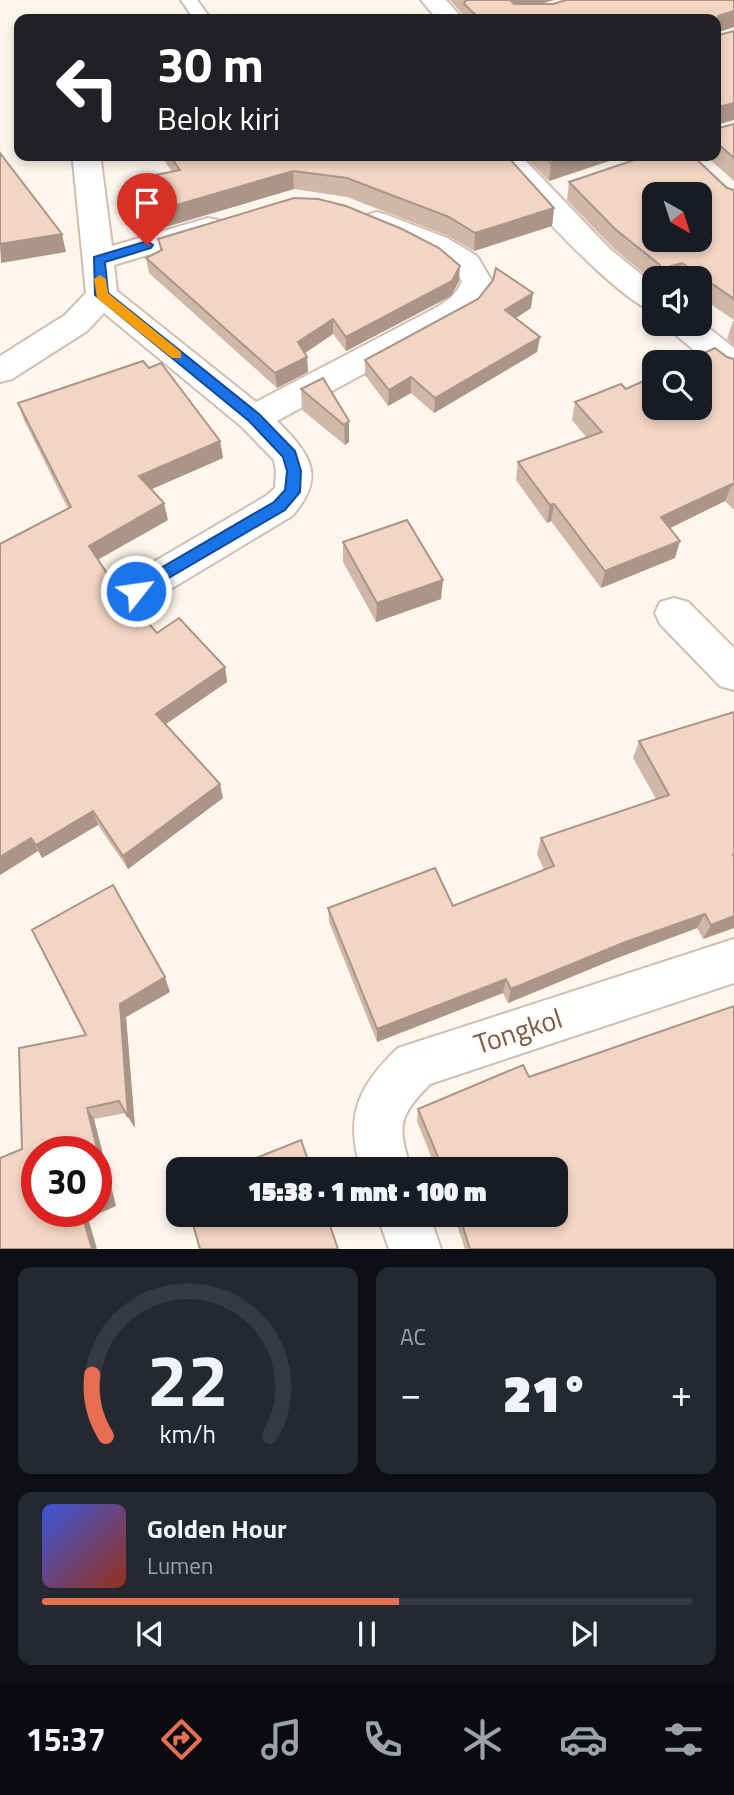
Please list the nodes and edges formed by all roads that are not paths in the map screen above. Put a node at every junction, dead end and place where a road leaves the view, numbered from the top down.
1 (433, 0) edge
2 (446, 14) edge
3 (87, 161) edge
4 (511, 161) edge
5 (573, 185) edge
6 (544, 195) junction
7 (349, 210) edge
8 (229, 221) edge
9 (98, 260) junction
10 (642, 291) edge
11 (102, 295) junction
12 (698, 336) edge
13 (734, 365) edge
14 (0, 371) edge
15 (254, 418) junction
16 (136, 591) dead end
17 (674, 613) dead end
18 (734, 674) edge
19 (734, 961) edge
20 (384, 1157) edge
21 (407, 1227) edge
22 (415, 1249) edge

1 - 2 street
3 - 9 street
4 - 6 street
5 - 6 street
6 - 10 street
7 - 15 street
8 - 9 street
9 - 11 street
11 - 14 street
11 - 15 street
12 - 13 street
15 - 16 street
17 - 18 street
19 - 20 street, Tongkol
21 - 22 street

